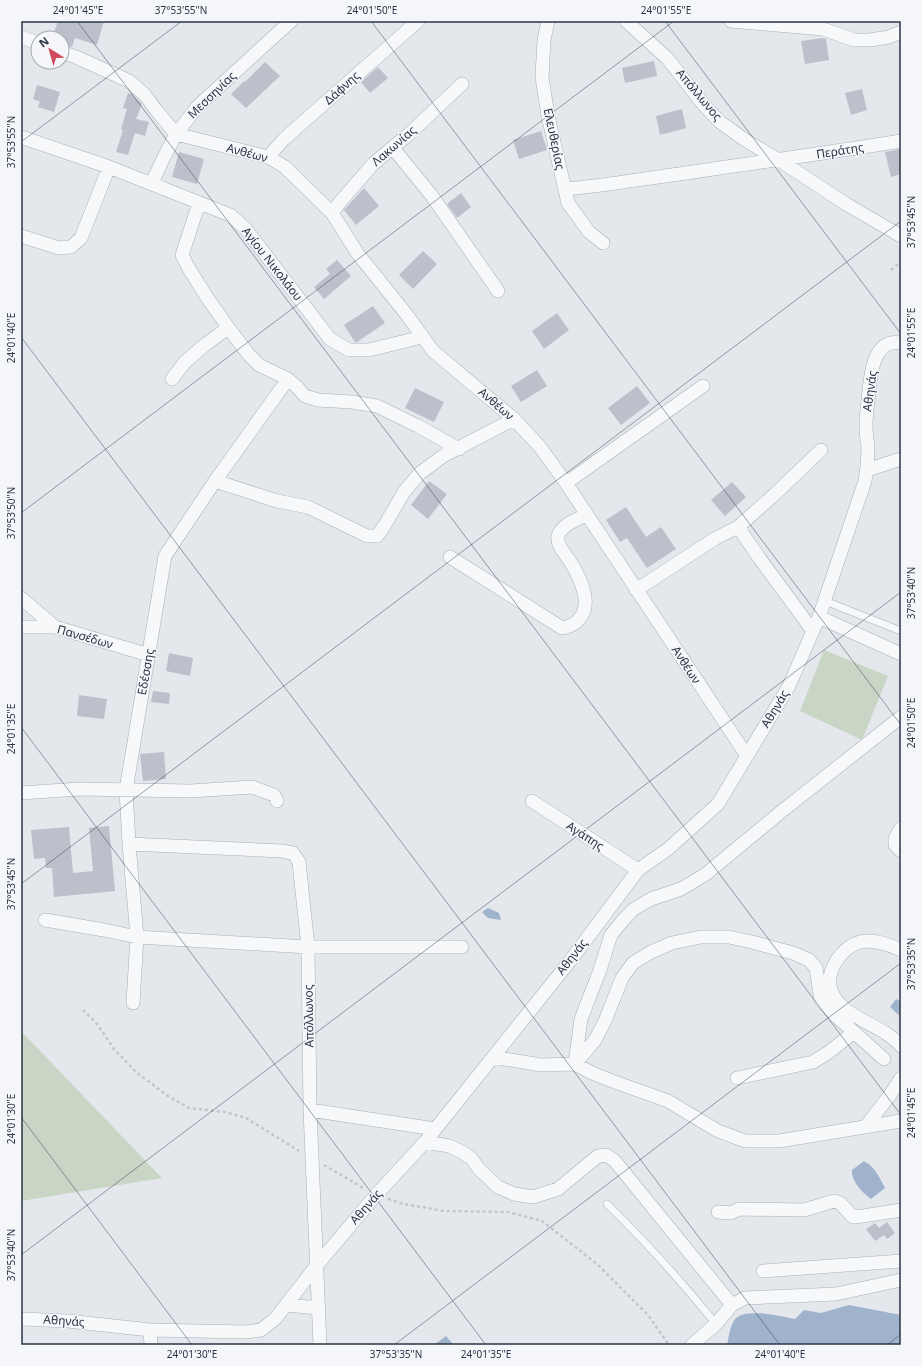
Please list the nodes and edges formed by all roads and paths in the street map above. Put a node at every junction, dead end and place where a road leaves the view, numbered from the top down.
1 (291, 21) edge
2 (418, 21) edge
3 (548, 21) edge
4 (626, 21) edge
5 (731, 21) edge
6 (901, 32) edge
7 (70, 55) edge
8 (462, 84) dead end
9 (176, 134) junction
10 (21, 137) edge
11 (901, 141) edge
12 (393, 148) junction
13 (268, 156) junction
14 (779, 160) junction
15 (108, 167) junction
16 (152, 183) junction
17 (565, 189) junction
18 (199, 202) junction
19 (332, 213) junction
20 (21, 236) edge
21 (901, 236) edge
22 (603, 243) dead end
23 (901, 262) edge
24 (892, 270) dead end
25 (498, 291) dead end
26 (228, 328) junction
27 (422, 337) junction
28 (901, 343) edge
29 (172, 379) dead end
30 (288, 379) junction
31 (703, 386) dead end
32 (514, 419) junction
33 (459, 449) junction
34 (820, 450) dead end
35 (901, 459) edge
36 (867, 470) junction
37 (215, 481) junction
38 (566, 483) junction
39 (587, 515) junction
40 (738, 527) junction
41 (450, 557) dead end
42 (636, 590) junction
43 (21, 598) edge
44 (825, 601) junction
45 (819, 617) junction
46 (21, 627) edge
47 (55, 627) junction
48 (813, 631) junction
49 (901, 631) edge
50 (901, 654) edge
51 (149, 655) junction
52 (901, 716) edge
53 (747, 756) junction
54 (126, 790) junction
55 (21, 793) edge
56 (277, 801) dead end
57 (532, 801) dead end
58 (901, 828) edge
59 (129, 844) junction
60 (901, 851) edge
61 (638, 870) junction
62 (45, 920) dead end
63 (137, 937) junction
64 (308, 947) junction
65 (462, 947) dead end
66 (901, 950) edge
67 (133, 1002) dead end
68 (854, 1032) junction
69 (901, 1046) edge
70 (493, 1057) junction
71 (884, 1059) dead end
72 (575, 1064) junction
73 (737, 1078) dead end
74 (901, 1078) edge
75 (310, 1110) junction
76 (901, 1121) edge
77 (866, 1126) junction
78 (435, 1129) junction
79 (425, 1142) junction
80 (606, 1204) dead end
81 (901, 1210) edge
82 (718, 1212) dead end
83 (901, 1261) edge
84 (317, 1265) junction
85 (763, 1271) dead end
86 (901, 1280) edge
87 (286, 1305) junction
88 (732, 1305) junction
89 (319, 1308) junction
90 (21, 1319) edge
91 (716, 1324) junction
92 (150, 1330) junction
93 (151, 1345) edge
94 (320, 1345) edge
95 (692, 1345) edge

1 - 9 street, Μεσσηνίας
2 - 13 street, Δάφνης
3 - 17 street, Ελευθερίας
4 - 14 street, Απόλλωνος
5 - 6 street
7 - 9 street
8 - 12 street, Λακωνίας
9 - 13 street, Ανθέων
9 - 16 street, Μεσσηνίας
10 - 15 street, Αγίου Νικολάου
11 - 14 street, Περάτης
12 - 19 street, Λακωνίας
12 - 25 street
13 - 19 street, Ανθέων
14 - 17 street, Περάτης
14 - 21 street
15 - 16 street, Αγίου Νικολάου
15 - 20 street
16 - 18 street, Αγίου Νικολάου
17 - 22 street, Ελευθερίας
18 - 26 street
18 - 27 street, Αγίου Νικολάου
19 - 27 street, Ανθέων
23 - 24 path
26 - 29 street
26 - 30 street
27 - 32 street, Ανθέων
28 - 36 street, Αθηνάς
30 - 33 street
30 - 37 street, Εδέσσης
31 - 38 street
32 - 33 street
32 - 38 street, Ανθέων
33 - 37 street
34 - 40 street
35 - 36 street
36 - 44 street, Αθηνάς
37 - 51 street, Εδέσσης
38 - 39 street, Ανθέων
39 - 41 street
39 - 42 street, Ανθέων
40 - 42 street
40 - 48 street
42 - 53 street, Ανθέων
43 - 47 street
44 - 45 street, Αθηνάς
44 - 49 lane
45 - 48 street, Αθηνάς
45 - 50 street
46 - 47 street, Πανσέδων
47 - 51 street, Πανσέδων
48 - 53 street, Αθηνάς
51 - 54 street, Εδέσσης
52 - 72 street
53 - 61 street, Αθηνάς
54 - 55 street
54 - 56 street
54 - 59 street, Εδέσσης
57 - 61 street, Αγάπης
58 - 60 street
59 - 63 street, Εδέσσης
59 - 64 street, Απόλλωνος
61 - 70 street, Αθηνάς
62 - 63 street
63 - 64 street
63 - 67 street, Εδέσσης
64 - 65 street
64 - 75 street, Απόλλωνος
66 - 69 street
68 - 71 street
68 - 72 street
68 - 73 street
70 - 72 street
70 - 78 street, Αθηνάς
72 - 77 street
74 - 77 street
75 - 78 street
75 - 84 street, Απόλλωνος
76 - 77 street
78 - 79 street, Αθηνάς
79 - 84 street, Αθηνάς
79 - 88 street
80 - 91 lane
81 - 82 street
83 - 85 street
84 - 87 street, Αθηνάς
84 - 89 street, Απόλλωνος
86 - 88 street
87 - 89 street
87 - 92 street, Αθηνάς
88 - 91 street
89 - 94 street, Απόλλωνος
90 - 92 street, Αθηνάς
91 - 95 street
92 - 93 street

